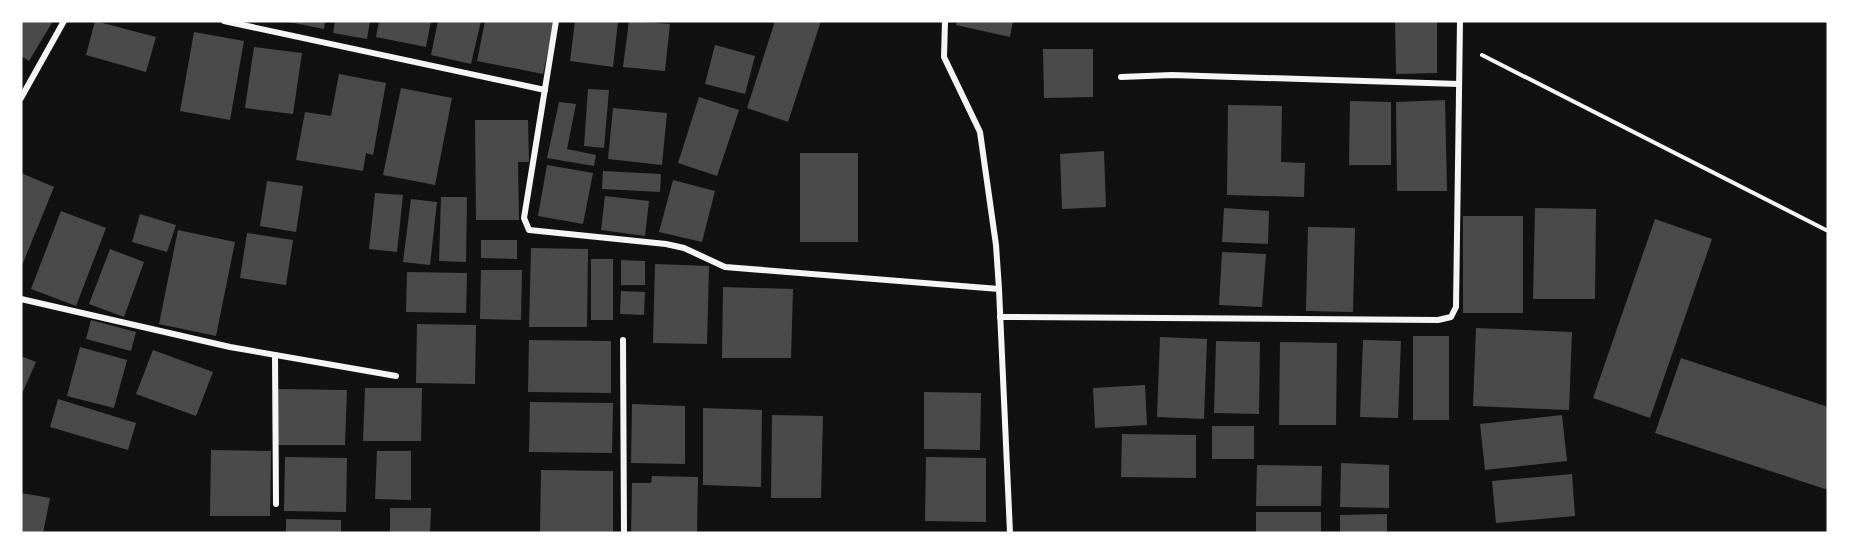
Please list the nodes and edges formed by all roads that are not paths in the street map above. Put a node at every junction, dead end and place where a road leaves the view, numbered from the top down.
1 (64, 21) edge
2 (225, 21) edge
3 (556, 21) edge
4 (945, 21) edge
5 (1460, 21) edge
6 (261, 24) edge
7 (1121, 77) dead end
8 (1459, 84) junction
9 (545, 90) junction
10 (21, 98) edge
11 (999, 290) junction
12 (21, 299) edge
13 (1000, 317) junction
14 (623, 340) dead end
15 (275, 355) junction
16 (396, 376) dead end
17 (276, 504) dead end
18 (624, 533) edge
19 (1010, 533) edge

1 - 10 street
2 - 6 street
3 - 9 street
4 - 11 street
5 - 8 street
6 - 9 street
7 - 8 street
8 - 13 street
9 - 11 street
11 - 13 street
12 - 15 street
13 - 19 street
14 - 18 street
15 - 16 street
15 - 17 street

